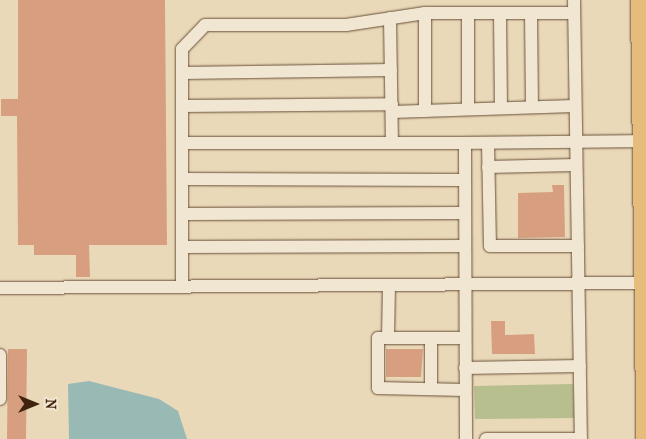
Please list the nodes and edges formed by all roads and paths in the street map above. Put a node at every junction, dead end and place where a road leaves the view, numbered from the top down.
1 (574, 0) edge
2 (639, 0) edge
3 (425, 13) junction
4 (468, 13) junction
5 (500, 13) junction
6 (531, 13) junction
7 (574, 13) junction
8 (390, 18) junction
9 (391, 70) junction
10 (182, 73) junction
11 (182, 106) junction
12 (574, 106) junction
13 (532, 107) junction
14 (392, 108) junction
15 (501, 108) junction
16 (468, 109) junction
17 (425, 110) junction
18 (643, 141) edge
19 (575, 142) junction
20 (182, 143) junction
21 (392, 143) junction
22 (465, 143) junction
23 (488, 143) junction
24 (576, 165) junction
25 (488, 167) junction
26 (182, 179) junction
27 (465, 180) junction
28 (465, 213) junction
29 (182, 214) junction
30 (465, 246) junction
31 (578, 246) junction
32 (182, 247) junction
33 (642, 282) junction
34 (579, 285) junction
35 (389, 286) junction
36 (465, 286) junction
37 (182, 287) junction
38 (0, 288) edge
39 (388, 338) junction
40 (431, 338) junction
41 (465, 338) junction
42 (0, 355) edge
43 (580, 366) junction
44 (465, 368) junction
45 (432, 388) junction
46 (465, 390) junction
47 (0, 399) edge
48 (581, 438) edge
49 (466, 439) edge
50 (486, 439) edge
51 (644, 439) edge

1 - 7 lane
2 - 18 main road
3 - 4 lane
3 - 8 lane
3 - 17 lane
4 - 5 lane
4 - 16 lane
5 - 6 lane
5 - 15 lane
6 - 7 lane
6 - 13 lane
7 - 12 lane
8 - 9 lane
8 - 10 lane
9 - 10 lane
9 - 14 lane
10 - 11 lane
11 - 14 lane
11 - 20 lane
12 - 13 lane
12 - 19 lane
13 - 15 lane
14 - 17 lane
14 - 21 lane
15 - 16 lane
16 - 17 lane
18 - 19 lane
18 - 33 main road
19 - 23 lane
19 - 24 lane
20 - 21 lane
20 - 26 lane
21 - 22 lane
22 - 23 lane
22 - 27 lane
23 - 25 lane
24 - 25 lane
24 - 31 lane
25 - 31 lane
26 - 27 lane
26 - 29 lane
27 - 28 lane
28 - 29 lane
28 - 30 lane
29 - 32 lane
30 - 32 lane
30 - 36 lane
31 - 34 lane
32 - 37 lane
33 - 34 lane
33 - 51 main road
34 - 36 lane
34 - 43 lane
35 - 36 lane
35 - 37 lane
35 - 39 lane
36 - 41 lane
37 - 38 lane
39 - 40 lane
39 - 45 lane
40 - 41 lane
40 - 45 lane
41 - 44 lane
42 - 47 lane
43 - 44 lane
43 - 48 lane
44 - 46 lane
45 - 46 lane
46 - 49 lane
48 - 50 lane

